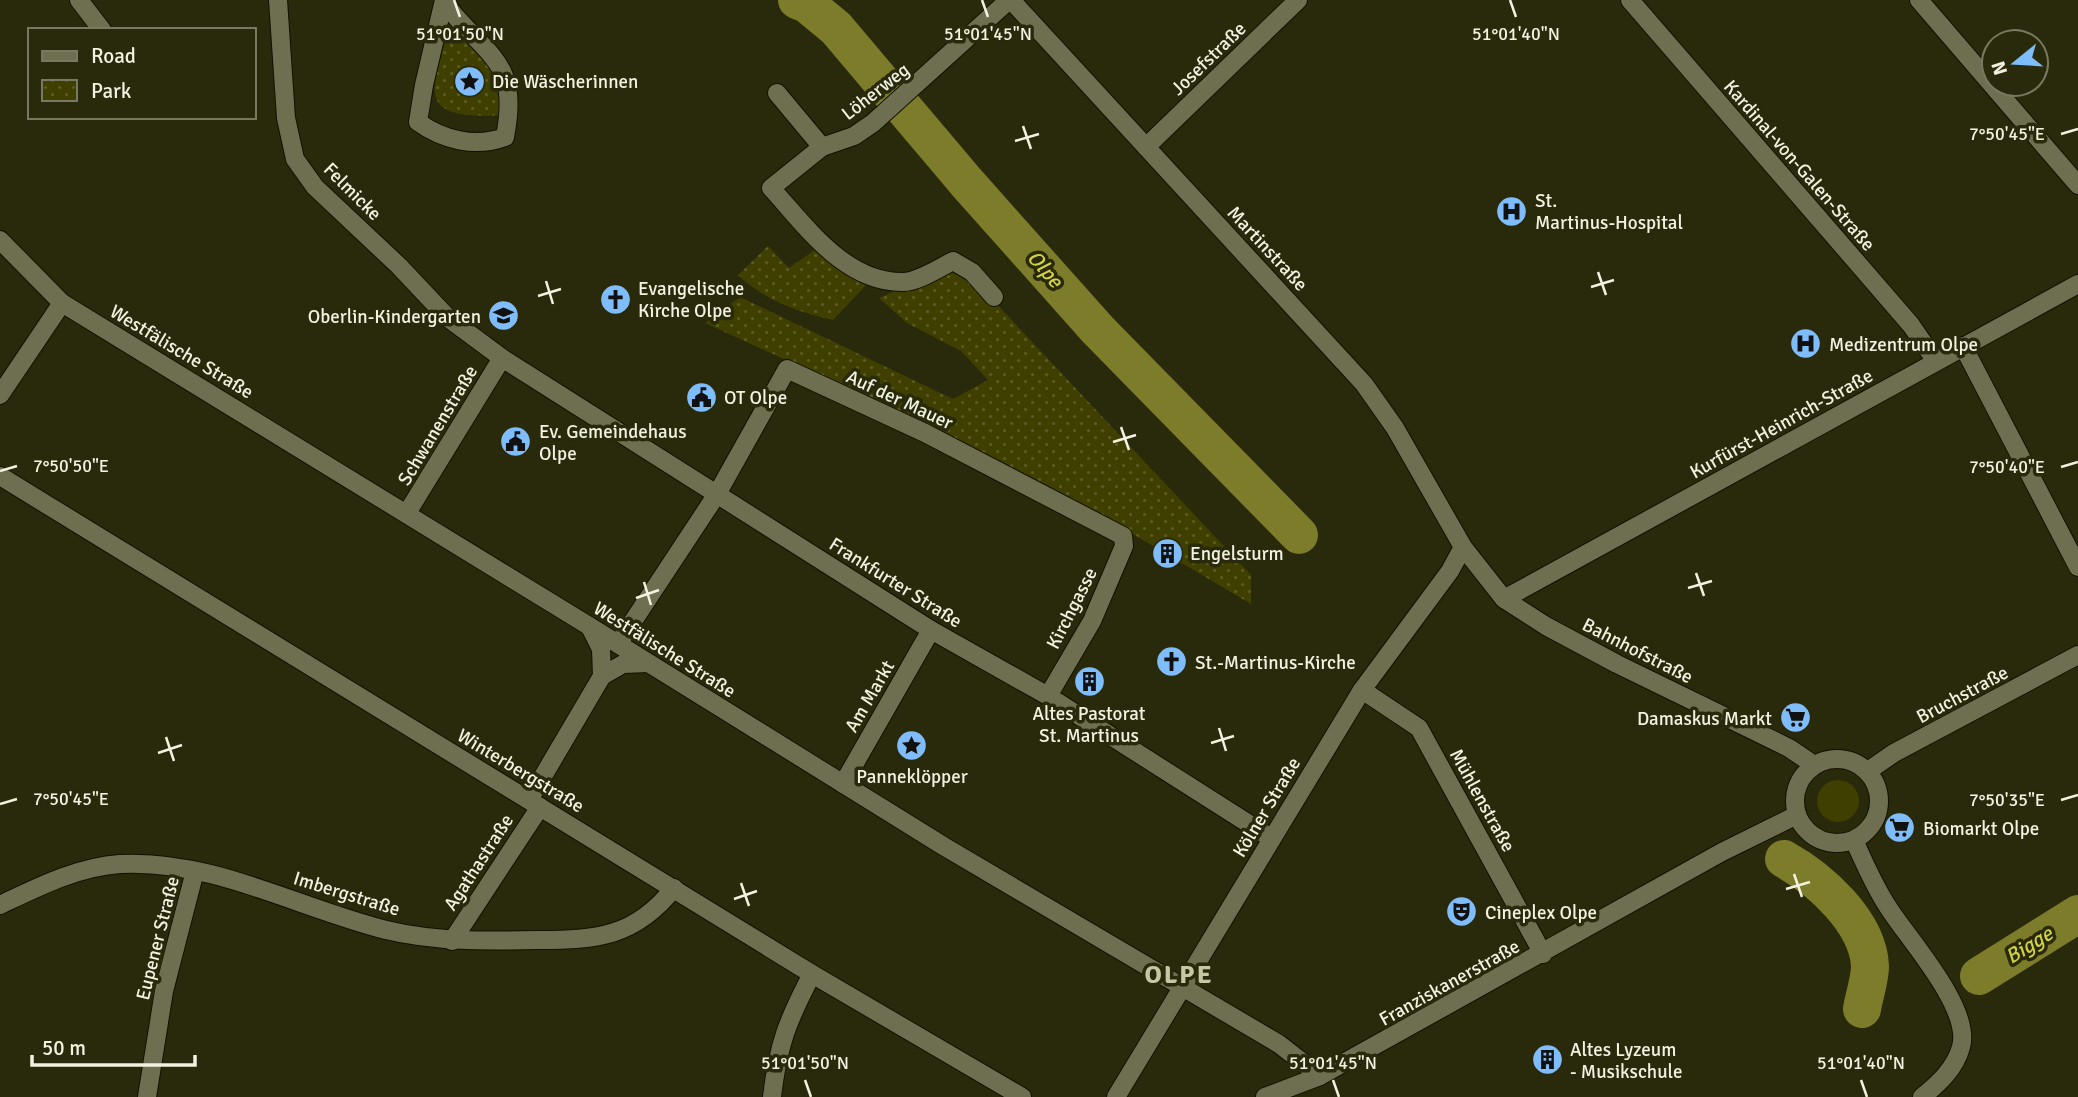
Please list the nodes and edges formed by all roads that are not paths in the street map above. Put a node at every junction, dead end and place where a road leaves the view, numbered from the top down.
1 (79, 0) edge
2 (278, 0) edge
3 (445, 0) edge
4 (1010, 0) edge
5 (1298, 0) edge
6 (1630, 0) edge
7 (1919, 0) edge
8 (100, 28) edge
9 (777, 93) dead end
10 (1146, 146) junction
11 (822, 147) junction
12 (2078, 185) edge
13 (0, 240) edge
14 (2078, 284) edge
15 (994, 297) dead end
16 (62, 303) junction
17 (1963, 346) junction
18 (502, 358) junction
19 (1935, 360) junction
20 (0, 395) edge
21 (0, 476) edge
22 (717, 494) junction
23 (407, 513) junction
24 (1123, 537) joint
25 (1463, 547) junction
26 (2078, 567) edge
27 (1504, 599) junction
28 (589, 626) junction
29 (931, 630) junction
30 (618, 644) junction
31 (2078, 655) edge
32 (648, 663) junction
33 (601, 676) junction
34 (1362, 690) junction
35 (1048, 696) junction
36 (1814, 765) junction
37 (1868, 771) junction
38 (843, 784) junction
39 (535, 804) junction
40 (1797, 815) junction
41 (1271, 838) junction
42 (1854, 840) junction
43 (195, 871) junction
44 (674, 888) junction
45 (0, 905) edge
46 (452, 941) junction
47 (1542, 954) junction
48 (812, 974) junction
49 (1183, 987) junction
50 (1321, 1076) junction
51 (148, 1097) edge
52 (772, 1097) edge
53 (1022, 1097) edge
54 (1116, 1097) edge
55 (1265, 1097) edge
56 (1922, 1097) edge

1 - 8 street
2 - 18 street, Felmicke
3 - 3 street
4 - 10 street, Martinstraße
4 - 11 street, Löherweg
5 - 10 street, Josefstraße
6 - 19 street, Kardinal-von-Galen-Straße
7 - 12 street
9 - 11 street
10 - 25 street, Martinstraße
11 - 15 street, Löherweg
13 - 16 street, Westfälische Straße
14 - 17 street, Kurfürst-Heinrich-Straße
16 - 20 street
16 - 23 street, Westfälische Straße
17 - 19 street, Kurfürst-Heinrich-Straße
17 - 26 street
18 - 22 street, Frankfurter Straße
18 - 23 street, Schwanenstraße
19 - 27 street, Kurfürst-Heinrich-Straße
21 - 39 street, Winterbergstraße
22 - 24 street, Auf der Mauer
22 - 29 street, Frankfurter Straße
22 - 30 street
23 - 28 street, Westfälische Straße
24 - 35 street, Kirchgasse
25 - 27 street, Bahnhofstraße
25 - 34 street, Kölner Straße
27 - 36 street, Bahnhofstraße
28 - 30 street, Westfälische Straße
28 - 33 street
29 - 35 street, Frankfurter Straße
29 - 38 street, Am Markt
30 - 32 street, Westfälische Straße
31 - 37 street, Bruchstraße
32 - 33 street
32 - 38 street, Westfälische Straße
33 - 39 street, Agathastraße
34 - 41 street, Kölner Straße
34 - 47 street, Mühlenstraße
35 - 41 street, Frankfurter Straße
36 - 37 street
36 - 40 street
37 - 42 street
38 - 49 street, Westfälische Straße
39 - 44 street, Winterbergstraße
39 - 46 street, Agathastraße
40 - 42 street
40 - 47 street, Franziskanerstraße
41 - 49 street, Kölner Straße
42 - 56 street
43 - 45 street, Imbergstraße
43 - 46 street, Imbergstraße
43 - 51 street, Eupener Straße
44 - 46 street, Imbergstraße
44 - 48 street, Winterbergstraße
47 - 50 street, Franziskanerstraße
48 - 52 street
48 - 53 street, Winterbergstraße
49 - 50 street, Westfälische Straße
49 - 54 street, Kölner Straße
50 - 55 street, Franziskanerstraße

